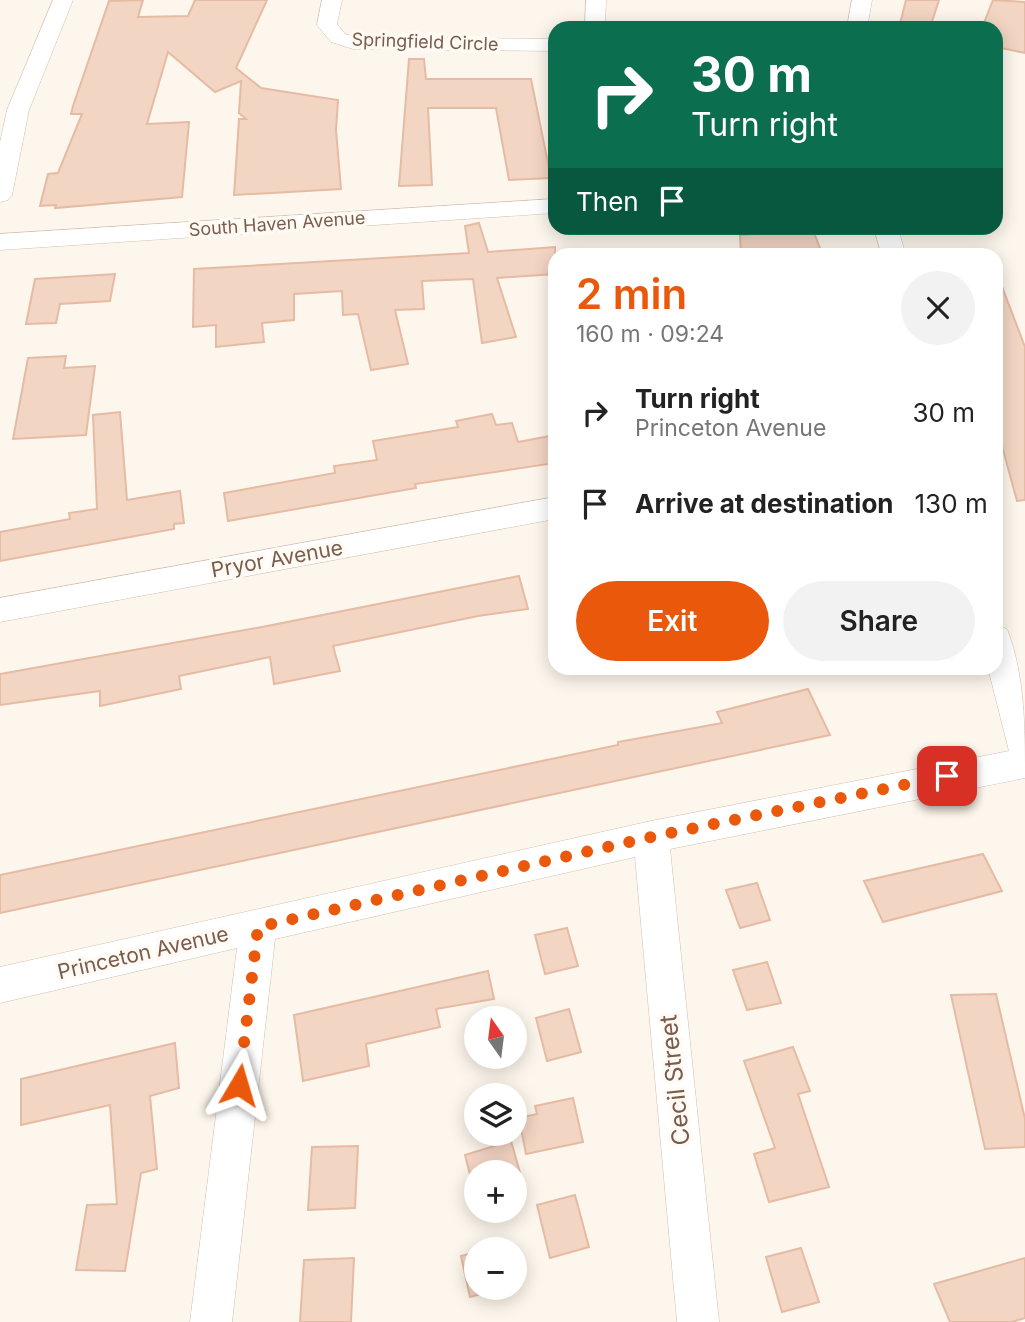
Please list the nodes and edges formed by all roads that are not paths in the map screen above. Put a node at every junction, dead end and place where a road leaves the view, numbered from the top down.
1 (63, 0) edge
2 (332, 0) edge
3 (596, 0) edge
4 (862, 0) edge
5 (595, 21) edge
6 (858, 21) edge
7 (548, 45) edge
8 (9, 110) edge
9 (0, 195) edge
10 (548, 206) edge
11 (0, 242) edge
12 (548, 509) edge
13 (0, 610) edge
14 (1003, 665) edge
15 (1025, 749) edge
16 (1025, 762) edge
17 (651, 837) junction
18 (258, 927) junction
19 (0, 985) edge
20 (211, 1322) edge
21 (698, 1322) edge

1 - 8 street
2 - 7 street, Springfield Circle
3 - 5 street
4 - 6 street
8 - 9 street
10 - 11 street, South Haven Avenue
12 - 13 street, Pryor Avenue
14 - 15 street
16 - 17 street, Princeton Avenue
17 - 18 street, Princeton Avenue
17 - 21 street, Cecil Street
18 - 19 street, Princeton Avenue
18 - 20 street

